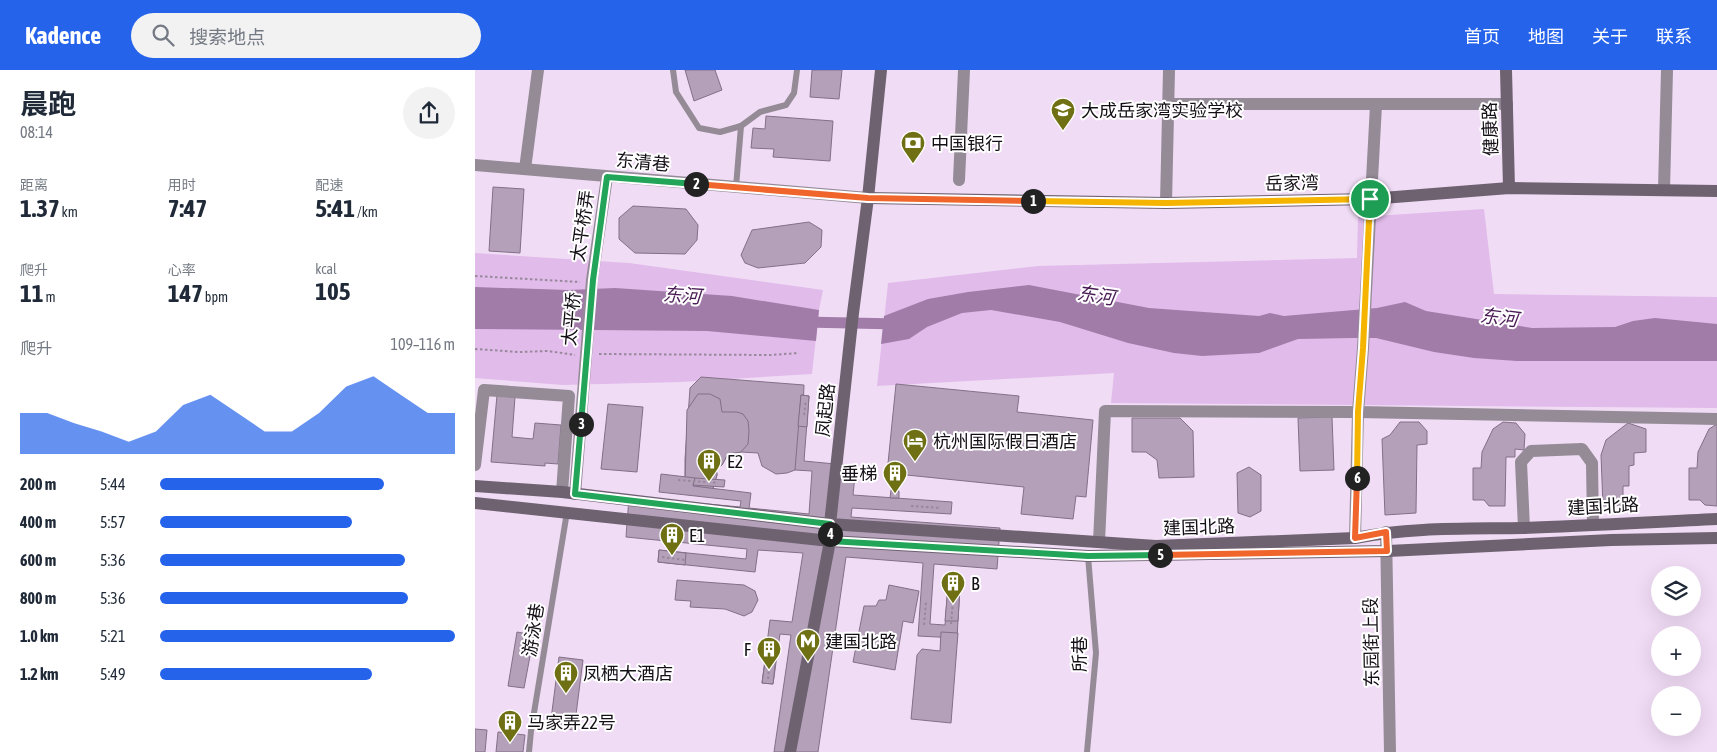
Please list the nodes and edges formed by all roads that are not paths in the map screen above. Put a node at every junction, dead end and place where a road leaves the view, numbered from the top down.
1 (538, 70) edge
2 (673, 70) edge
3 (797, 70) edge
4 (881, 70) edge
5 (964, 70) edge
6 (1169, 70) edge
7 (1506, 70) edge
8 (1667, 70) edge
9 (1168, 104) junction
10 (1507, 104) junction
11 (1376, 105) junction
12 (741, 126) junction
13 (475, 165) edge
14 (525, 169) junction
15 (607, 177) junction
16 (959, 180) dead end
17 (736, 187) junction
18 (1509, 188) junction
19 (1664, 190) junction
20 (1717, 191) edge
21 (868, 198) junction
22 (1370, 199) junction
23 (1166, 203) junction
24 (593, 280) joint
25 (1358, 412) junction
26 (1717, 418) edge
27 (475, 465) edge
28 (475, 486) edge
29 (562, 492) junction
30 (575, 494) junction
31 (475, 503) edge
32 (567, 512) junction
33 (1717, 519) edge
34 (830, 524) junction
35 (1593, 524) junction
36 (1524, 528) junction
37 (1386, 532) junction
38 (1355, 538) junction
39 (1717, 538) edge
40 (830, 541) junction
41 (1099, 542) junction
42 (1387, 551) junction
43 (1088, 556) junction
44 (529, 752) edge
45 (790, 752) edge
46 (1087, 752) edge
47 (1390, 752) edge

1 - 14 street
2 - 12 lane
3 - 12 lane
4 - 21 main road, 凤起路
5 - 16 street
6 - 9 street
7 - 10 main road, 健康路
8 - 19 street
9 - 11 street
9 - 23 street
10 - 11 street
10 - 18 main road, 健康路
11 - 22 street
12 - 17 lane
13 - 14 street, 东清巷
14 - 15 street, 东清巷
15 - 17 street, 东清巷
15 - 24 street, 太平桥弄
17 - 21 street, 东清巷
18 - 19 main road, 岳家湾
18 - 22 main road, 岳家湾
19 - 20 main road, 岳家湾
21 - 23 main road, 岳家湾
21 - 34 main road, 凤起路
22 - 23 main road, 岳家湾
22 - 25 street
24 - 30 street, 太平桥
25 - 26 street
25 - 38 street
25 - 41 street
27 - 29 street
28 - 29 main road, 建国北路
29 - 30 main road, 建国北路
30 - 34 main road, 建国北路
31 - 32 main road, 建国北路
32 - 40 main road, 建国北路
32 - 44 lane, 游泳巷
33 - 35 main road, 建国北路
34 - 40 main road, 凤起路
34 - 41 main road, 建国北路
35 - 36 main road, 建国北路
35 - 36 street
36 - 37 main road, 建国北路
37 - 38 main road, 建国北路
37 - 42 street, 东园街上段
38 - 41 main road, 建国北路
39 - 42 main road, 建国北路
40 - 43 main road, 建国北路
40 - 45 main road, 凤起路
42 - 43 main road, 建国北路
42 - 47 street, 东园街上段
43 - 46 lane, 所巷

